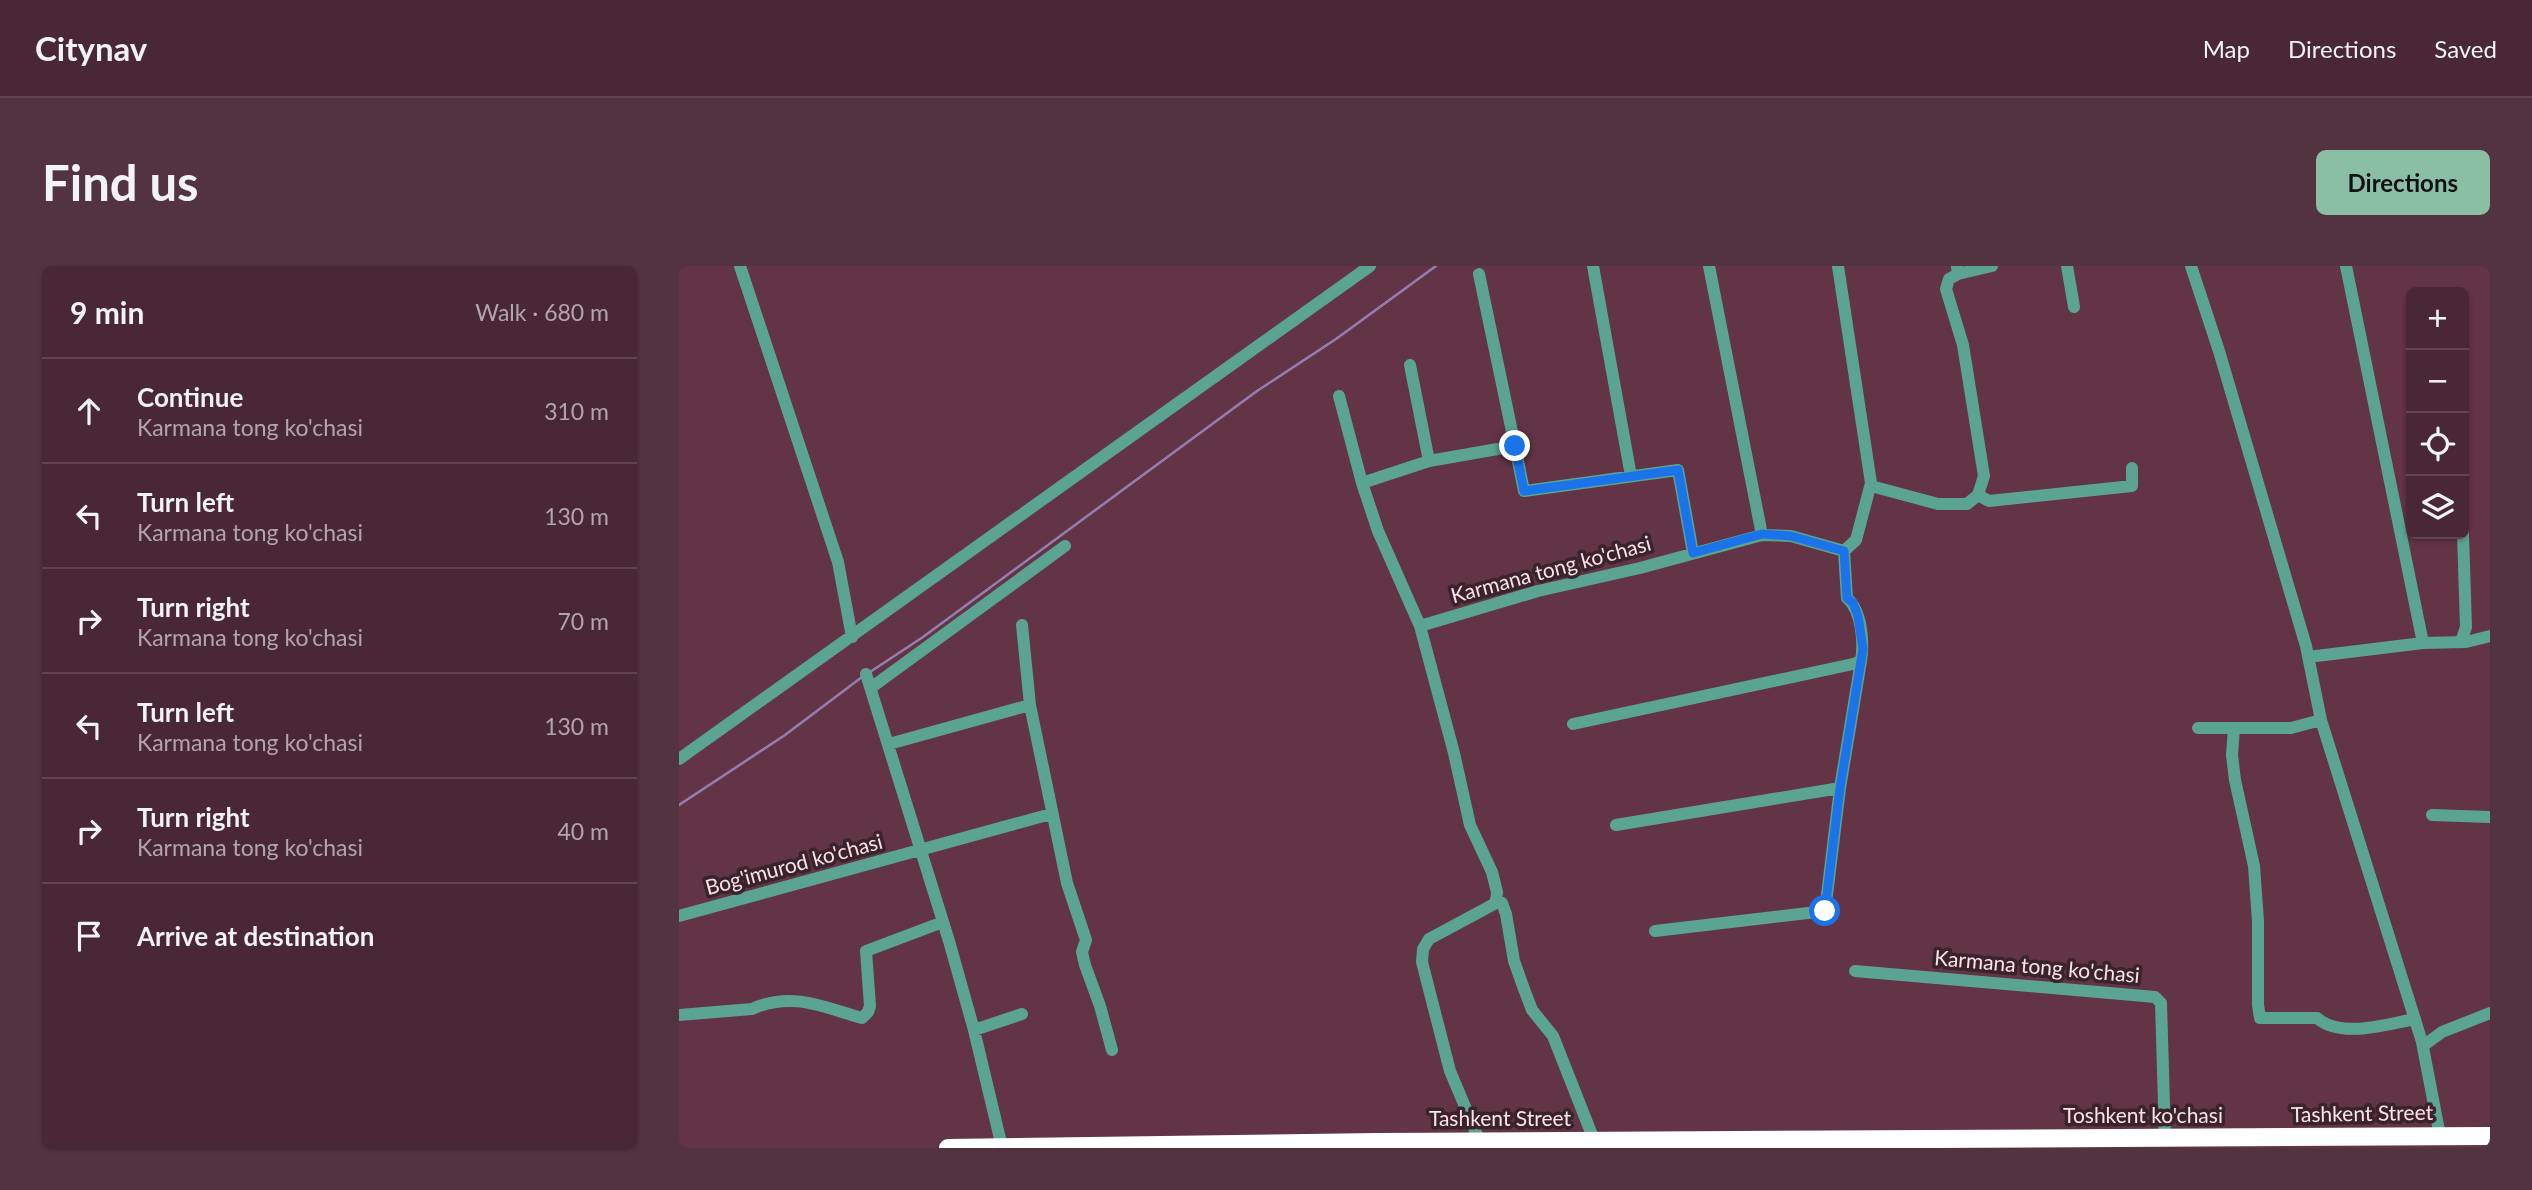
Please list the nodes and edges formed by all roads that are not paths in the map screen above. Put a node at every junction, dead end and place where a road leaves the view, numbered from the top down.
1 (740, 266) edge
2 (1370, 266) edge
3 (1593, 266) edge
4 (1709, 266) edge
5 (1838, 266) edge
6 (1992, 266) edge
7 (2067, 266) edge
8 (2191, 266) edge
9 (2346, 266) edge
10 (1957, 270) edge
11 (1479, 274) dead end
12 (2074, 307) dead end
13 (1410, 365) dead end
14 (1339, 396) dead end
15 (1515, 446) junction
16 (1429, 461) junction
17 (2132, 468) dead end
18 (1630, 476) junction
19 (1362, 483) junction
20 (1871, 486) junction
21 (1978, 495) junction
22 (1762, 534) junction
23 (2463, 539) edge
24 (1065, 547) dead end
25 (1844, 551) junction
26 (1693, 553) junction
27 (1022, 625) dead end
28 (1420, 626) junction
29 (2490, 636) edge
30 (852, 637) junction
31 (2461, 642) junction
32 (2424, 643) junction
33 (2308, 657) junction
34 (1861, 661) junction
35 (866, 674) dead end
36 (872, 687) junction
37 (1030, 705) junction
38 (2321, 720) junction
39 (1573, 724) dead end
40 (2197, 728) dead end
41 (2234, 728) junction
42 (889, 744) junction
43 (679, 759) edge
44 (1840, 788) junction
45 (1051, 814) junction
46 (2433, 815) dead end
47 (2490, 817) edge
48 (1616, 825) dead end
49 (920, 850) junction
50 (1496, 899) junction
51 (679, 916) edge
52 (943, 922) junction
53 (1655, 931) dead end
54 (1855, 971) dead end
55 (2490, 1013) edge
56 (679, 1014) edge
57 (1022, 1014) dead end
58 (2415, 1019) junction
59 (974, 1030) junction
60 (2423, 1046) junction
61 (1112, 1050) dead end
62 (2440, 1136) junction
63 (2490, 1136) edge
64 (2165, 1139) junction
65 (1594, 1140) junction
66 (1480, 1142) junction
67 (2052, 1144) edge
68 (1003, 1147) edge
69 (948, 1148) edge

1 - 30 street
2 - 30 street
3 - 18 street
4 - 22 street
5 - 20 street
6 - 10 street
7 - 12 street
8 - 33 street
9 - 32 street
10 - 21 street
11 - 15 street
13 - 16 street
14 - 19 street
15 - 16 street
15 - 18 street
16 - 19 street
17 - 21 street
18 - 26 street
19 - 28 street
20 - 21 street
20 - 25 street
22 - 25 street, Karmana tong ko'chasi
22 - 26 street, Karmana tong ko'chasi
23 - 31 street
24 - 36 street
25 - 34 street
26 - 28 street, Karmana tong ko'chasi
27 - 37 street
28 - 50 street
29 - 31 street
30 - 43 street
31 - 32 street
32 - 33 street
33 - 38 street
34 - 39 street
34 - 44 street
35 - 36 street
36 - 42 street
37 - 42 street
37 - 45 street
38 - 41 street
38 - 58 street
40 - 41 street
41 - 58 street
42 - 49 street
44 - 48 street
44 - 53 street
45 - 49 street, Bog'imurod ko'chasi
45 - 61 street
46 - 47 street
49 - 51 street, Bog'imurod ko'chasi
49 - 52 street
50 - 65 street
50 - 66 street
52 - 56 street
52 - 59 street
54 - 64 street, Karmana tong ko'chasi
55 - 60 street
57 - 59 street
58 - 60 street
59 - 68 street
60 - 62 street
62 - 63 highway, Tashkent Street
62 - 64 highway, Toshkent ko'chasi
64 - 67 highway, Toshkent ko'chasi
65 - 66 highway, Tashkent Street
65 - 67 highway, Tashkent Street
66 - 68 highway, Tashkent Street
68 - 69 highway, Tashkent Street

